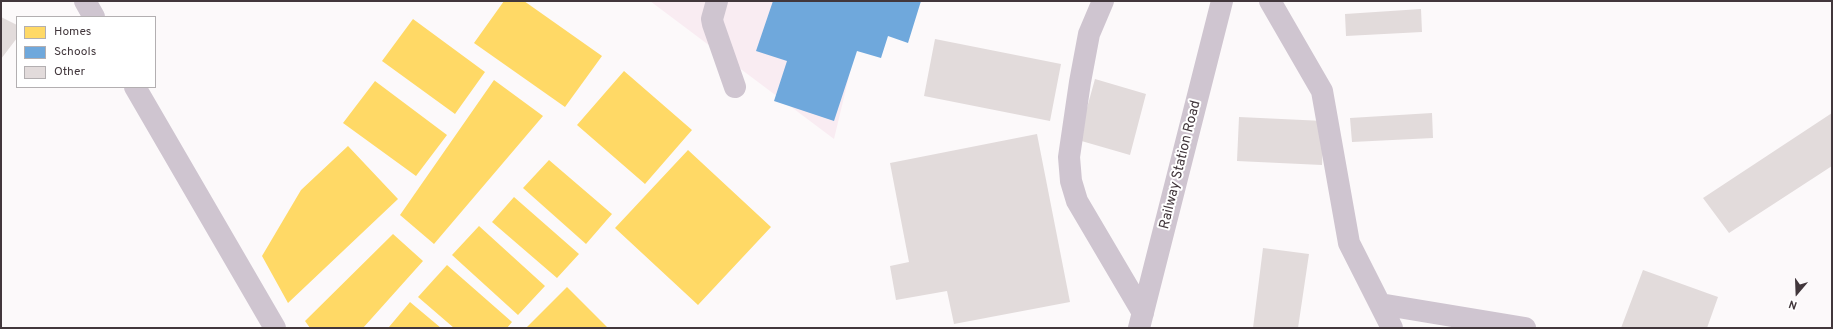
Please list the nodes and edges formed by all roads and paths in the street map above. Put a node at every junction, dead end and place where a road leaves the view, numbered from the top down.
1 (85, 1) edge
2 (717, 1) edge
3 (1103, 1) edge
4 (1222, 1) edge
5 (1270, 1) edge
6 (93, 16) edge
7 (735, 87) dead end
8 (136, 88) edge
9 (1380, 304) junction
10 (1141, 320) edge
11 (274, 328) edge
12 (1392, 328) edge
13 (1525, 328) edge

1 - 6 street
2 - 7 street
3 - 10 street
4 - 10 street, Railway Station Road
5 - 9 street
8 - 11 street
9 - 12 street
9 - 13 street

